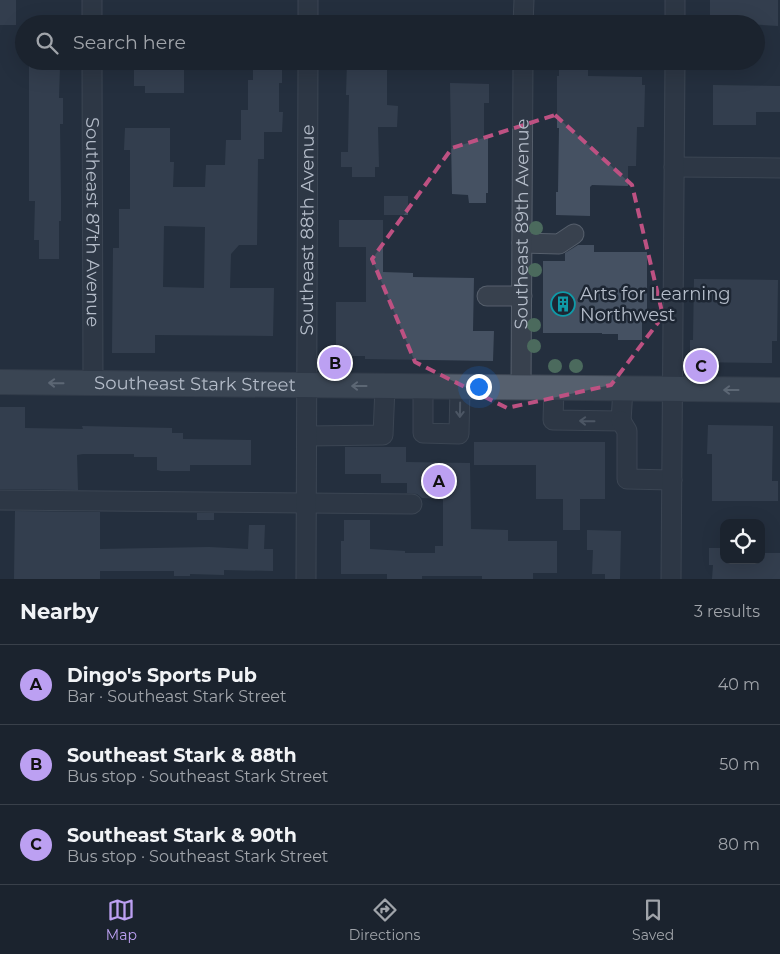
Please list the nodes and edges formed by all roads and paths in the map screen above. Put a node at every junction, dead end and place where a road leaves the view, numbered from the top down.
1 (92, 0) edge
2 (308, 0) edge
3 (524, 0) edge
4 (675, 0) edge
5 (92, 15) edge
6 (308, 15) edge
7 (523, 15) edge
8 (675, 15) edge
9 (92, 70) edge
10 (308, 70) edge
11 (523, 70) edge
12 (675, 70) edge
13 (674, 167) junction
14 (780, 168) edge
15 (574, 234) dead end
16 (522, 243) junction
17 (487, 296) dead end
18 (522, 296) junction
19 (0, 382) edge
20 (94, 383) junction
21 (308, 386) junction
22 (385, 387) junction
23 (423, 387) junction
24 (460, 387) junction
25 (521, 388) junction
26 (554, 388) junction
27 (623, 389) junction
28 (673, 390) junction
29 (780, 390) edge
30 (621, 421) junction
31 (308, 436) junction
32 (672, 480) junction
33 (0, 500) edge
34 (307, 502) junction
35 (412, 504) dead end
36 (306, 579) edge
37 (671, 579) edge

1 - 5 street
2 - 6 street
3 - 7 street
4 - 8 street
9 - 20 street, Southeast 87th Avenue
10 - 21 street, Southeast 88th Avenue
11 - 16 street, Southeast 89th Avenue
12 - 13 street
13 - 14 street
13 - 28 street
15 - 16 street
16 - 18 street, Southeast 89th Avenue
17 - 18 street
18 - 25 street, Southeast 89th Avenue
20 -> 19 main road, Southeast Stark Street
20 - 21 main road, Southeast Stark Street
22 -> 21 main road, Southeast Stark Street
21 - 31 street, Southeast 88th Avenue
22 - 23 main road, Southeast Stark Street
22 - 31 street
23 - 24 main road, Southeast Stark Street
24 -> 23 street
24 - 25 main road, Southeast Stark Street
25 - 26 main road, Southeast Stark Street
26 - 27 main road, Southeast Stark Street
30 -> 26 street
27 - 28 main road, Southeast Stark Street
27 - 30 street
29 -> 28 main road, Southeast Stark Street
28 - 32 street
30 - 32 street
31 - 34 street, Southeast 88th Avenue
32 - 37 street
33 - 34 street
34 - 35 street
34 - 36 street, Southeast 88th Avenue

